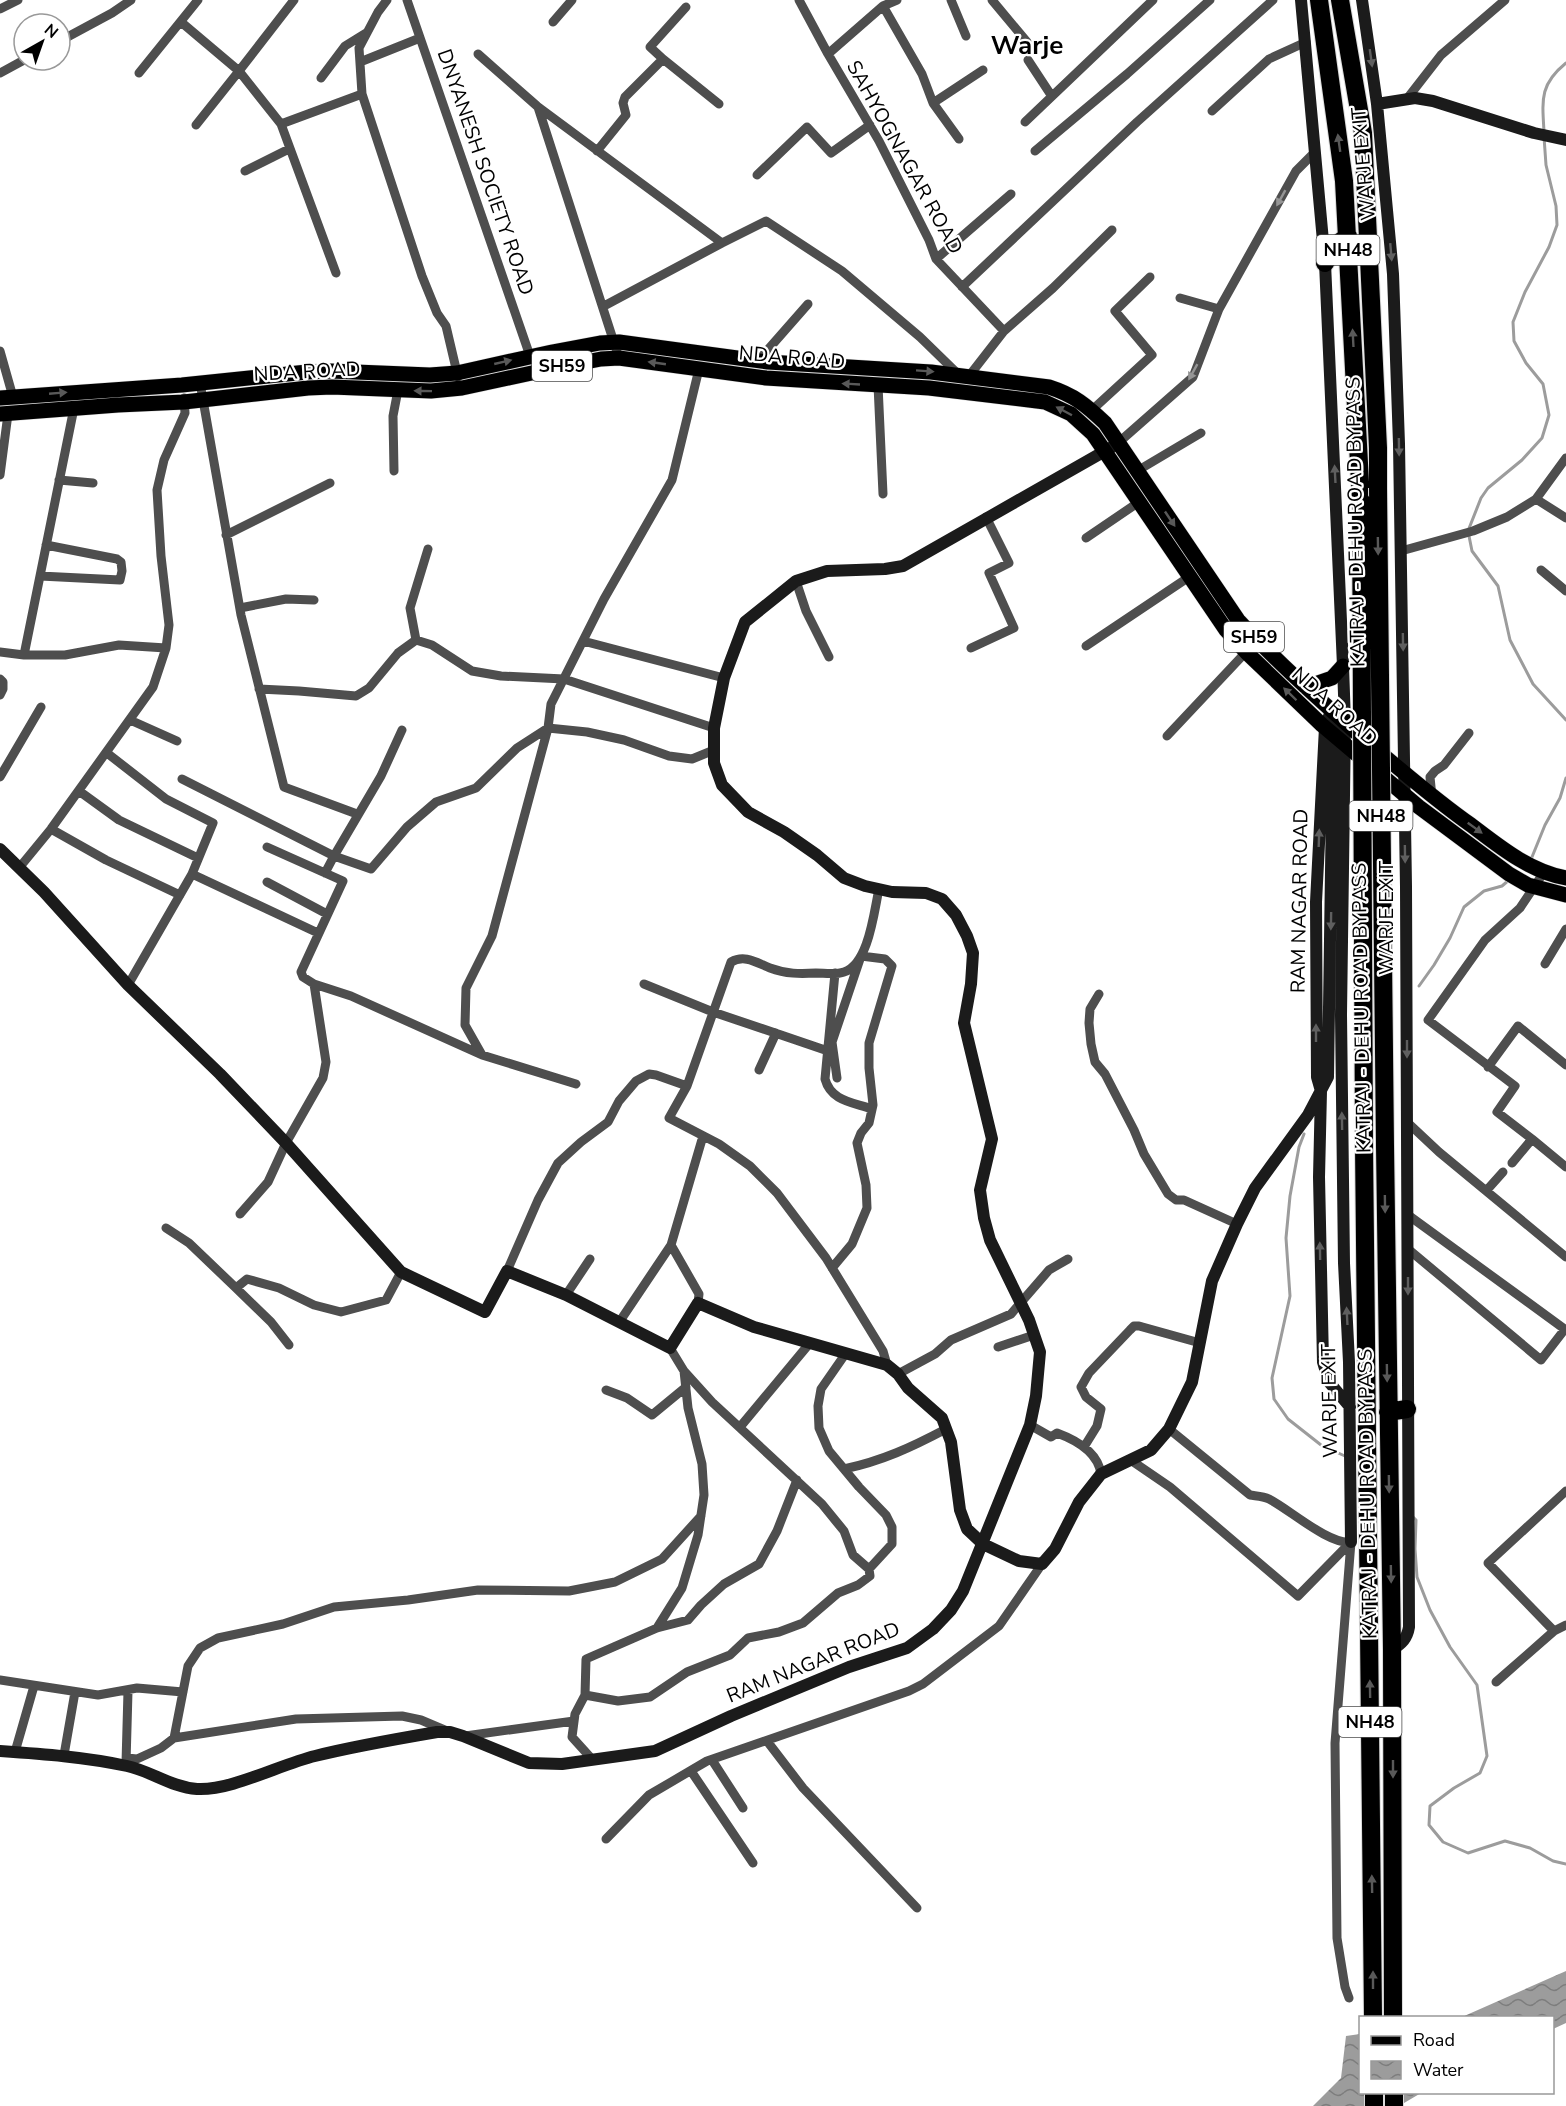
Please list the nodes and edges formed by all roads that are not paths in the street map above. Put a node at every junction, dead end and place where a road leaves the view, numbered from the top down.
1 (18, 0) edge
2 (131, 0) edge
3 (198, 0) edge
4 (294, 0) edge
5 (387, 0) edge
6 (407, 0) edge
7 (572, 0) edge
8 (799, 0) edge
9 (951, 0) edge
10 (992, 0) edge
11 (1153, 0) edge
12 (1210, 0) edge
13 (1273, 0) edge
14 (1301, 0) edge
15 (1318, 0) edge
16 (1340, 0) edge
17 (1362, 0) edge
18 (1505, 0) edge
19 (894, 1) edge
20 (883, 6) junction
21 (686, 7) dead end
22 (0, 9) edge
23 (181, 22) junction
24 (553, 22) dead end
25 (368, 32) junction
26 (72, 35) edge
27 (966, 36) dead end
28 (420, 38) junction
29 (1027, 42) dead end
30 (1306, 42) junction
31 (478, 54) dead end
32 (828, 54) junction
33 (663, 59) junction
34 (1028, 60) dead end
35 (360, 62) junction
36 (983, 70) dead end
37 (239, 71) junction
38 (139, 73) dead end
39 (321, 78) dead end
40 (362, 94) junction
41 (1051, 95) junction
42 (1406, 100) junction
43 (933, 103) junction
44 (719, 104) dead end
45 (1377, 104) junction
46 (537, 106) junction
47 (1212, 111) dead end
48 (1025, 122) dead end
49 (281, 124) junction
50 (196, 125) dead end
51 (870, 125) junction
52 (959, 139) dead end
53 (1566, 140) edge
54 (289, 148) junction
55 (597, 151) junction
56 (1035, 151) dead end
57 (1315, 152) junction
58 (245, 171) dead end
59 (757, 175) dead end
60 (1011, 194) dead end
61 (1112, 230) dead end
62 (1348, 236) junction
63 (722, 243) junction
64 (936, 259) junction
65 (1325, 262) junction
66 (336, 273) dead end
67 (1150, 277) dead end
68 (962, 287) junction
69 (1180, 298) dead end
70 (808, 304) dead end
71 (604, 306) junction
72 (1219, 309) junction
73 (1004, 331) junction
74 (615, 342) junction
75 (0, 351) edge
76 (530, 356) junction
77 (619, 358) junction
78 (758, 360) junction
79 (699, 369) junction
80 (457, 373) junction
81 (964, 376) junction
82 (200, 383) junction
83 (182, 385) junction
84 (878, 385) junction
85 (462, 388) junction
86 (398, 390) junction
87 (963, 392) junction
88 (6, 398) edge
89 (203, 399) junction
90 (184, 402) junction
91 (74, 408) junction
92 (1092, 410) junction
93 (4, 414) edge
94 (1201, 433) dead end
95 (1118, 443) junction
96 (1105, 451) junction
97 (1566, 458) edge
98 (394, 471) dead end
99 (1137, 471) junction
100 (0, 475) edge
101 (59, 480) junction
102 (93, 483) dead end
103 (330, 483) dead end
104 (883, 494) dead end
105 (1536, 499) junction
106 (1139, 502) junction
107 (986, 518) junction
108 (1566, 518) edge
109 (226, 536) junction
110 (1086, 538) dead end
111 (46, 545) junction
112 (428, 549) dead end
113 (1401, 551) junction
114 (1541, 570) dead end
115 (40, 576) junction
116 (1189, 577) junction
117 (796, 581) junction
118 (1566, 591) edge
119 (314, 600) dead end
120 (240, 608) junction
121 (416, 640) junction
122 (583, 641) junction
123 (1086, 646) dead end
124 (166, 648) junction
125 (971, 648) dead end
126 (0, 652) edge
127 (1246, 652) junction
128 (24, 655) junction
129 (829, 657) dead end
130 (1343, 666) junction
131 (724, 678) junction
132 (0, 679) edge
133 (564, 679) junction
134 (1305, 687) junction
135 (259, 689) junction
136 (0, 695) edge
137 (41, 707) dead end
138 (1338, 717) junction
139 (130, 720) junction
140 (548, 728) junction
141 (714, 728) junction
142 (402, 730) dead end
143 (1469, 734) dead end
144 (1334, 735) junction
145 (1167, 736) dead end
146 (177, 741) dead end
147 (714, 750) junction
148 (107, 753) junction
149 (1404, 774) junction
150 (0, 776) edge
151 (182, 779) dead end
152 (79, 791) junction
153 (1405, 795) junction
154 (1431, 796) junction
155 (357, 814) junction
156 (51, 829) junction
157 (267, 847) dead end
158 (0, 849) edge
159 (333, 856) junction
160 (198, 858) junction
161 (20, 868) junction
162 (1541, 871) junction
163 (325, 873) junction
164 (192, 874) junction
165 (1566, 878) edge
166 (267, 882) dead end
167 (1532, 886) junction
168 (879, 889) junction
169 (180, 895) junction
170 (1566, 895) edge
171 (327, 914) junction
172 (1566, 929) edge
173 (318, 933) junction
174 (861, 956) junction
175 (1545, 964) dead end
176 (835, 973) junction
177 (315, 984) junction
178 (644, 984) dead end
179 (128, 985) junction
180 (1099, 994) dead end
181 (713, 1012) junction
182 (776, 1033) junction
183 (828, 1051) junction
184 (482, 1055) junction
185 (1566, 1065) edge
186 (1488, 1067) junction
187 (759, 1070) dead end
188 (837, 1078) dead end
189 (576, 1084) dead end
190 (687, 1086) junction
191 (1321, 1091) junction
192 (872, 1109) junction
193 (1407, 1122) junction
194 (703, 1136) junction
195 (1532, 1139) junction
196 (286, 1143) junction
197 (1512, 1163) dead end
198 (1566, 1167) edge
199 (1503, 1172) dead end
200 (1486, 1191) junction
201 (240, 1214) dead end
202 (1408, 1215) junction
203 (1237, 1224) junction
204 (166, 1228) dead end
205 (672, 1245) junction
206 (1408, 1249) junction
207 (1566, 1257) edge
208 (590, 1259) dead end
209 (1068, 1259) dead end
210 (832, 1268) junction
211 (507, 1271) junction
212 (401, 1272) junction
213 (236, 1288) junction
214 (566, 1295) junction
215 (1021, 1300) junction
216 (698, 1303) junction
217 (620, 1321) junction
218 (1566, 1330) edge
219 (1034, 1335) junction
220 (1200, 1343) junction
221 (809, 1344) junction
222 (290, 1345) dead end
223 (998, 1347) dead end
224 (670, 1348) junction
225 (846, 1353) junction
226 (887, 1365) junction
227 (684, 1371) junction
228 (898, 1374) junction
229 (686, 1387) junction
230 (606, 1390) dead end
231 (1349, 1407) junction
232 (1407, 1409) junction
233 (1368, 1412) junction
234 (1388, 1412) junction
235 (1030, 1425) junction
236 (740, 1427) junction
237 (946, 1429) junction
238 (1169, 1429) junction
239 (1084, 1447) junction
240 (1131, 1461) junction
241 (843, 1468) junction
242 (1101, 1474) junction
243 (797, 1480) junction
244 (1566, 1491) edge
245 (701, 1516) junction
246 (1368, 1532) junction
247 (1351, 1542) junction
248 (983, 1544) junction
249 (1042, 1564) junction
250 (869, 1569) junction
251 (1566, 1624) edge
252 (657, 1628) junction
253 (1554, 1631) junction
254 (1392, 1650) junction
255 (0, 1680) edge
256 (1496, 1682) dead end
257 (34, 1686) junction
258 (128, 1691) junction
259 (75, 1692) junction
260 (183, 1692) junction
261 (585, 1695) junction
262 (574, 1721) junction
263 (450, 1732) junction
264 (463, 1736) junction
265 (174, 1737) junction
266 (767, 1741) junction
267 (0, 1751) edge
268 (15, 1752) junction
269 (64, 1755) junction
270 (591, 1758) junction
271 (712, 1760) junction
272 (127, 1762) junction
273 (691, 1771) junction
274 (743, 1808) dead end
275 (606, 1839) dead end
276 (753, 1863) dead end
277 (917, 1908) dead end
278 (1349, 1998) dead end
279 (1373, 2016) edge
280 (1394, 2016) edge

1 - 22 street
2 - 26 street
3 - 23 street
4 - 37 street
5 - 25 street
6 - 28 street, DNYANESH SOCIETY ROAD
7 - 24 street
8 - 32 street, SAHYOGNAGAR ROAD
9 - 27 street
10 - 29 street
11 - 41 street
12 - 56 street
13 - 68 street
14 - 30 street
62 -> 15 highway, KATRAJ - DEHU ROAD BYPASS / NH48
16 -> 234 highway, KATRAJ - DEHU ROAD BYPASS / NH48, bridge
17 -> 45 street, WARJE EXIT
18 - 42 street
19 - 20 street
20 - 32 street
20 - 43 street
21 - 33 street
23 - 37 street
23 - 38 street
25 - 35 street
25 - 39 street
28 - 35 street
28 - 76 street, DNYANESH SOCIETY ROAD
30 - 47 street
30 - 57 street
31 - 46 street
32 - 51 street, SAHYOGNAGAR ROAD
33 - 44 street
33 - 55 street
34 - 41 street
35 - 40 street
36 - 43 street
37 - 49 street
37 - 50 street
40 - 49 street
40 - 80 street
41 - 48 street
42 - 45 street
42 - 53 street
43 - 52 street
45 -> 113 street, WARJE EXIT
46 - 55 street
46 - 71 street
49 - 54 street
51 - 59 street
51 - 64 street, SAHYOGNAGAR ROAD
54 - 58 street
54 - 66 street
55 - 63 street
57 - 65 street
57 -> 72 street
60 - 64 street
61 - 73 street
62 - 65 highway
233 -> 62 highway, KATRAJ - DEHU ROAD BYPASS / NH48, bridge
63 - 71 street
63 - 81 street
64 - 68 street, SAHYOGNAGAR ROAD
130 -> 65 street
67 - 92 street
68 - 73 street, SAHYOGNAGAR ROAD
69 - 72 street
70 - 78 street
71 - 74 street
72 -> 95 street
73 - 81 street
74 - 76 main road, NDA ROAD / SH59
74 - 77 street
74 - 78 main road, NDA ROAD / SH59
75 - 88 street
80 -> 76 main road, NDA ROAD / SH59
79 -> 77 main road, NDA ROAD / SH59
77 - 85 main road, NDA ROAD / SH59
78 -> 81 main road, NDA ROAD / SH59
84 -> 79 main road, NDA ROAD / SH59
79 - 122 street
80 - 82 main road, NDA ROAD / SH59
80 - 85 street
81 - 87 main road
81 - 92 main road, NDA ROAD / SH59
82 - 83 main road, NDA ROAD / SH59
82 - 89 street
88 -> 83 main road, NDA ROAD / SH59
83 - 90 street
84 - 87 main road, NDA ROAD / SH59
84 - 104 street
85 -> 86 main road, NDA ROAD / SH59
86 - 89 main road, NDA ROAD / SH59
86 - 98 street
96 -> 87 main road, NDA ROAD / SH59
89 - 90 main road, NDA ROAD / SH59
89 - 109 street
90 - 91 main road, NDA ROAD / SH59
90 - 124 street
91 - 93 main road, NDA ROAD / SH59
91 - 101 street
92 - 95 main road, NDA ROAD / SH59
93 - 100 street
94 - 99 street
95 - 96 street
95 - 99 main road, SH59
96 - 106 main road, NDA ROAD / SH59
96 - 107 street
97 - 105 street
99 -> 134 main road, NDA ROAD / SH59
101 - 102 street
101 - 111 street
103 - 109 street
105 - 108 street
105 - 113 street
106 - 110 street
106 - 116 main road, NDA ROAD / SH59
107 - 117 street
107 - 125 street
109 - 120 street
111 - 115 street
111 - 115 street
112 - 121 street
113 -> 149 street, WARJE EXIT
114 - 118 street
115 - 128 street
116 - 123 street
116 - 127 main road, NDA ROAD / SH59
117 - 129 street
117 - 131 street, RAM NAGAR ROAD
119 - 120 street
120 - 135 street
121 - 133 street
121 - 135 street
122 - 131 street
122 - 133 street
124 - 128 street
124 - 139 street
126 - 128 street
144 -> 127 main road, NDA ROAD / SH59
127 - 145 street
130 - 134 main road
130 - 138 street
131 - 141 street, RAM NAGAR ROAD
132 - 136 street
133 - 140 street
133 - 141 street
134 - 138 main road, NDA ROAD / SH59
135 - 155 street
137 - 150 street
138 - 144 street, RAM NAGAR ROAD
138 - 149 main road, NDA ROAD / SH59
139 - 146 street
139 - 148 street
140 - 147 street
140 - 159 street
140 - 184 street
141 - 147 street, RAM NAGAR ROAD
142 - 155 street
143 - 154 street
144 - 153 main road, NDA ROAD / SH59
144 - 191 street, RAM NAGAR ROAD
231 -> 144 street, WARJE EXIT
147 - 168 street, RAM NAGAR ROAD
148 - 152 street
148 - 160 street
149 - 153 street, WARJE EXIT
149 - 154 main road, SH59
151 - 159 street
152 - 156 street
152 - 160 street
153 - 167 main road, SH59
153 -> 193 street, WARJE EXIT
154 -> 162 main road, SH59
155 - 159 street
156 - 161 street
156 - 169 street
157 - 163 street
158 - 161 street
159 - 163 street
160 - 164 street
161 - 179 street
162 - 165 main road, SH59
162 - 167 street
163 - 171 street
164 - 169 street
164 - 173 street
166 - 171 street
167 - 170 main road, SH59
167 - 186 street
168 - 174 street
168 - 215 street, RAM NAGAR ROAD
169 - 179 street
171 - 173 street
172 - 175 street
173 - 177 street
174 - 176 street
174 - 188 street
174 - 192 street
176 - 181 street
176 - 183 street
177 - 184 street
177 - 196 street
178 - 181 street
179 - 196 street
180 - 203 street
181 - 182 street
181 - 190 street
182 - 183 street
182 - 187 street
183 - 192 street
184 - 189 street
185 - 186 street
186 - 195 street
190 - 194 street
190 - 211 street
191 - 203 street, RAM NAGAR ROAD
231 -> 191 street
192 - 210 street
193 - 200 street
193 - 202 street, WARJE EXIT
194 - 205 street
194 - 210 street
195 - 197 street
195 - 198 street
196 - 201 street
196 - 212 street
199 - 200 street
200 - 207 street
202 - 206 street, WARJE EXIT
202 - 218 street
203 - 220 street, RAM NAGAR ROAD
204 - 213 street
205 - 216 street
205 - 217 street
206 - 218 street
206 -> 232 street, WARJE EXIT
208 - 214 street
209 - 215 street
210 - 226 street
211 - 212 street
211 - 214 street
212 - 213 street
213 - 222 street
214 - 217 street
215 - 219 street, RAM NAGAR ROAD
215 - 228 street
216 - 221 street
216 - 224 street
217 - 224 street
219 - 223 street
219 - 235 street, RAM NAGAR ROAD
220 - 238 street, RAM NAGAR ROAD
220 - 239 street
221 - 225 street
221 - 236 street
224 - 227 street
225 - 226 street
225 - 241 street
226 - 228 street
227 - 229 street
227 - 236 street
228 - 237 street
229 - 230 street
229 - 245 street
231 - 233 street
231 - 247 street, WARJE EXIT
232 - 234 highway
232 - 254 street, WARJE EXIT
233 - 246 highway, KATRAJ - DEHU ROAD BYPASS / NH48
234 -> 254 highway, KATRAJ - DEHU ROAD BYPASS / NH48
235 - 239 street
235 - 248 street, RAM NAGAR ROAD
236 - 243 street
237 - 241 street
237 - 248 street
238 - 240 street, RAM NAGAR ROAD
238 - 247 street
239 - 242 street
240 - 242 street, RAM NAGAR ROAD
240 - 247 street
241 - 250 street
242 - 249 street, RAM NAGAR ROAD
243 - 250 street
243 - 252 street
244 - 253 street
245 - 252 street
245 - 260 street
246 - 247 street
279 -> 246 highway, KATRAJ - DEHU ROAD BYPASS / NH48
247 - 278 street
248 - 249 street
248 - 270 street, RAM NAGAR ROAD
249 - 266 street
250 - 261 street
251 - 253 street
252 - 261 street
253 - 256 street
254 -> 280 highway, KATRAJ - DEHU ROAD BYPASS / NH48
255 - 257 street
257 - 259 street
257 - 268 street
258 - 259 street
258 - 260 street
258 - 272 street
259 - 269 street
260 - 265 street
261 - 262 street
262 - 264 street
262 - 270 street
263 - 264 street, RAM NAGAR ROAD
263 - 265 street
263 - 272 street, RAM NAGAR ROAD
264 - 270 street, RAM NAGAR ROAD
265 - 272 street
266 - 271 street
266 - 277 street
267 - 268 street, RAM NAGAR ROAD
268 - 269 street, RAM NAGAR ROAD
269 - 272 street, RAM NAGAR ROAD
271 - 273 street
271 - 274 street
273 - 275 street
273 - 276 street

